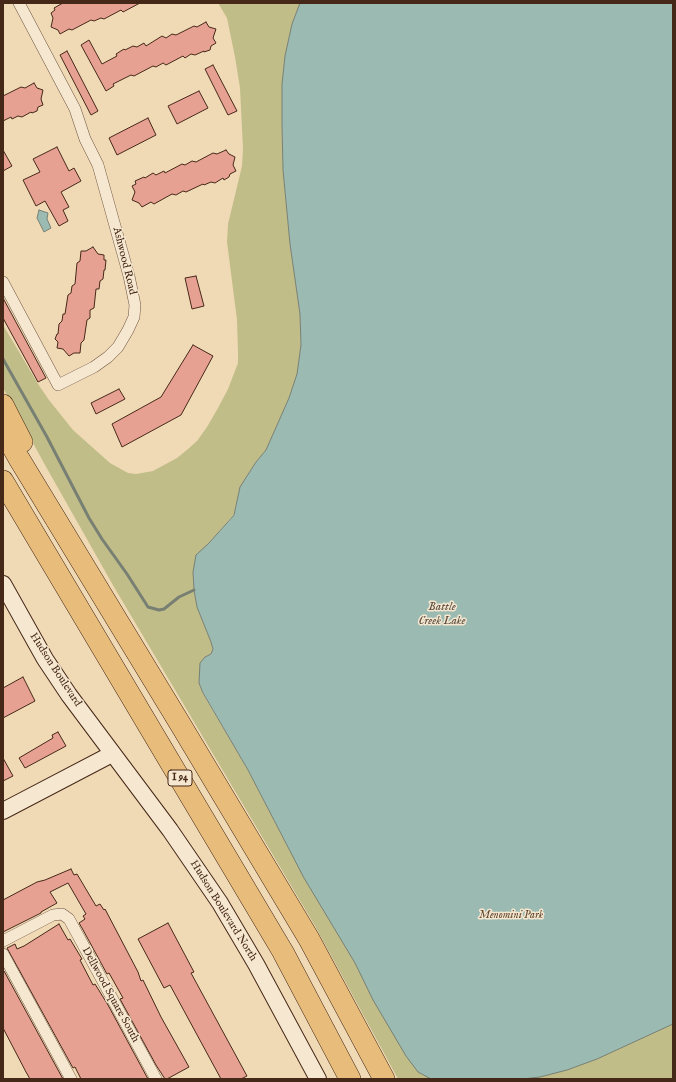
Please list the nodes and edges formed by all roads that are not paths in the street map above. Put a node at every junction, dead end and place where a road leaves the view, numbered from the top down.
1 (19, 3) edge
2 (3, 282) edge
3 (3, 405) edge
4 (3, 430) edge
5 (3, 481) edge
6 (82, 562) junction
7 (3, 584) edge
8 (112, 754) junction
9 (3, 811) edge
10 (3, 941) edge
11 (3, 954) edge
12 (71, 1079) edge
13 (156, 1079) edge
14 (318, 1079) edge
15 (350, 1079) edge
16 (384, 1079) edge

1 - 2 street, Ashwood Road
3 - 6 highway
4 - 6 highway, I 94
5 - 15 highway, I 94
6 - 16 highway, I 94
7 - 8 street, Hudson Boulevard
8 - 9 street
8 - 14 street, Hudson Boulevard North
10 - 13 street, Dellwood Square South
11 - 12 street

